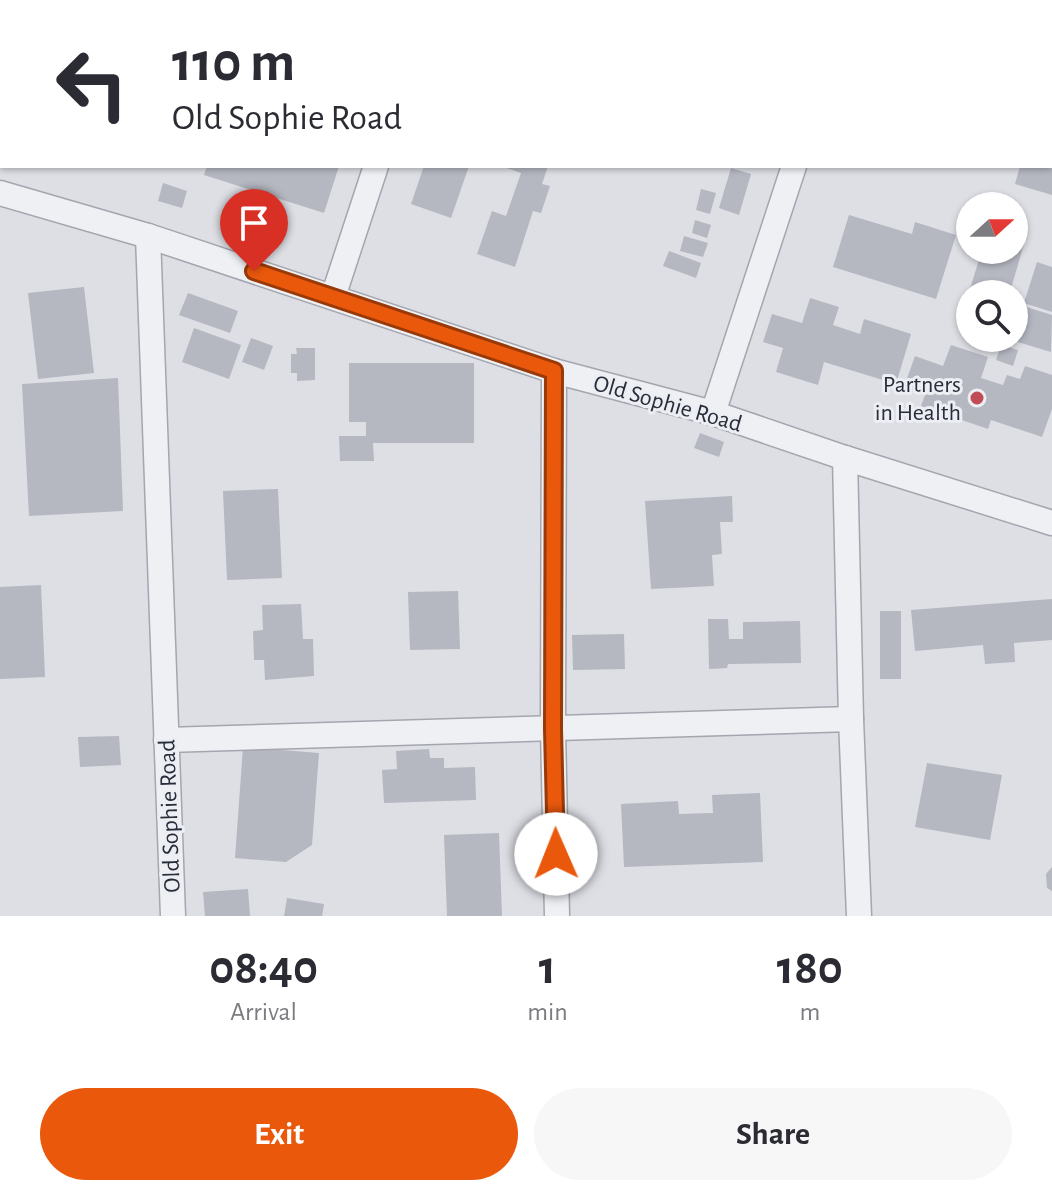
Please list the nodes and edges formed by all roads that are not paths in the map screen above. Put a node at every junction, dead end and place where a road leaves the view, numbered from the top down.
1 (375, 168) edge
2 (793, 168) edge
3 (0, 193) edge
4 (148, 236) junction
5 (333, 297) junction
6 (554, 371) junction
7 (713, 413) junction
8 (845, 458) junction
9 (1052, 523) edge
10 (851, 719) junction
11 (553, 729) junction
12 (166, 740) junction
13 (173, 916) edge
14 (557, 916) edge
15 (859, 916) edge

1 - 5 street
2 - 7 street
3 - 4 street, Old Sophie Road
4 - 5 street, Old Sophie Road
4 - 12 street, Old Sophie Road
5 - 6 street, Old Sophie Road
6 - 7 street, Old Sophie Road
6 - 11 street
7 - 8 street, Old Sophie Road
8 - 9 street, Old Sophie Road
8 - 10 street
10 - 11 street
10 - 15 street
11 - 12 street
11 - 14 street
12 - 13 street, Old Sophie Road

